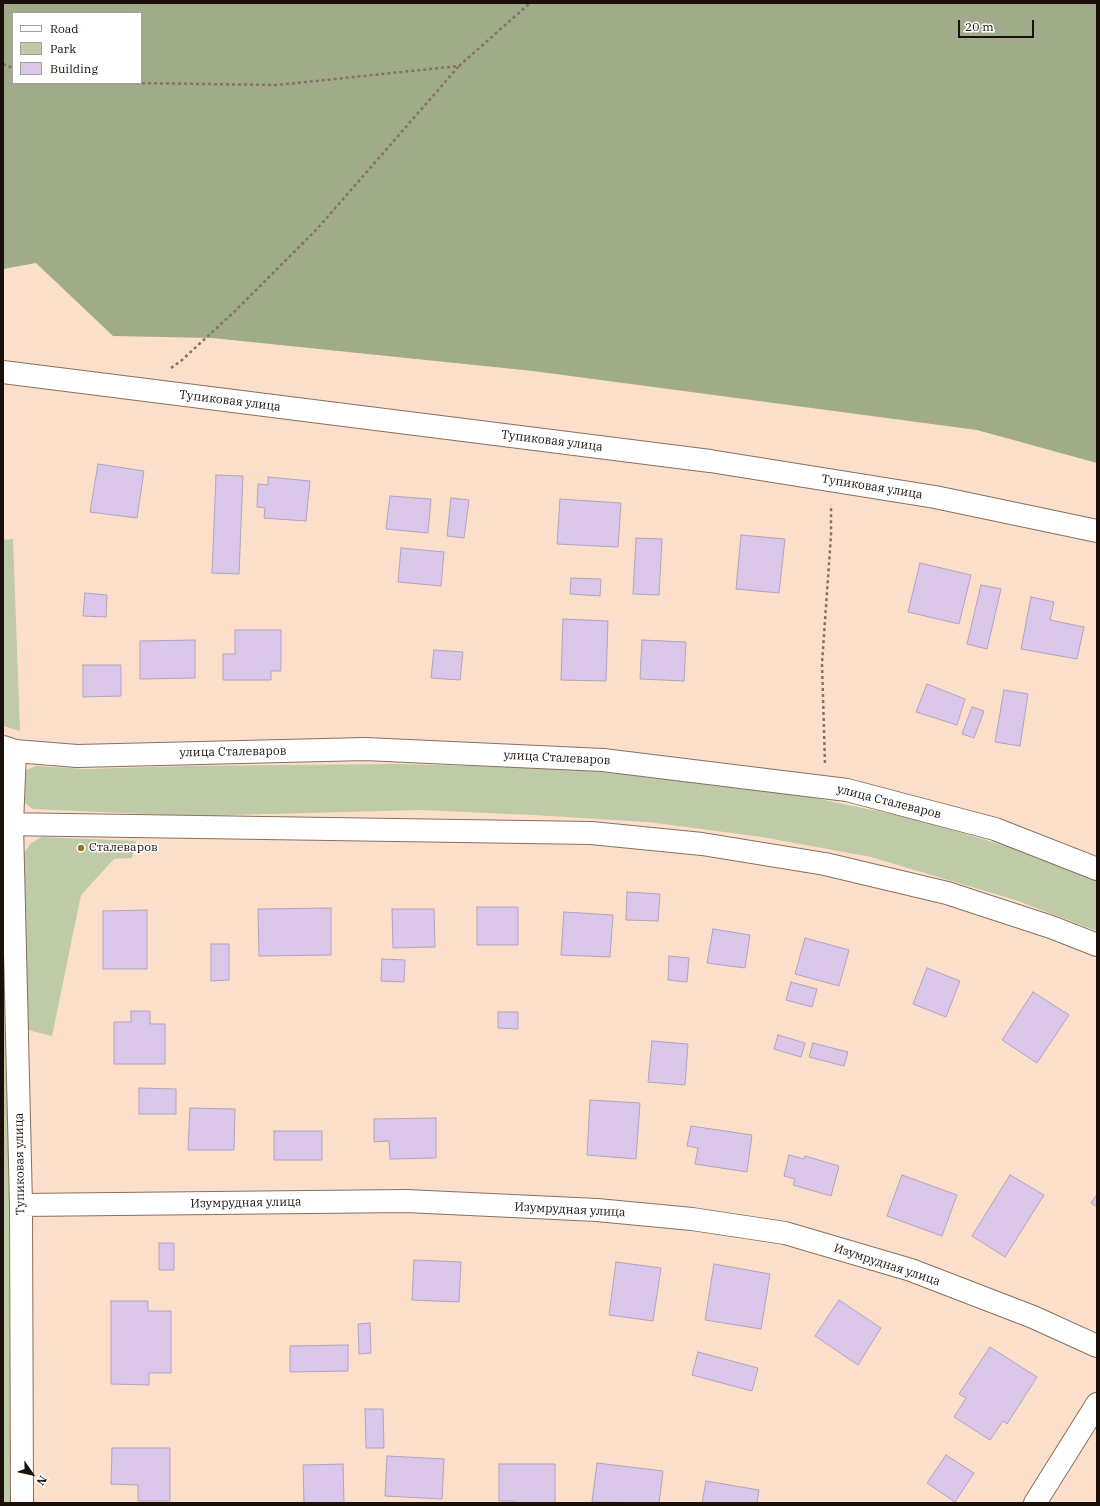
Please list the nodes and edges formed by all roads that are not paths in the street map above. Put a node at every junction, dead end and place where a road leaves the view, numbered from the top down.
1 (3, 372) edge
2 (1097, 531) edge
3 (9, 749) edge
4 (8, 824) edge
5 (1097, 869) edge
6 (1097, 945) edge
7 (21, 1205) junction
8 (1097, 1346) edge
9 (1097, 1404) edge
10 (22, 1503) edge
11 (1035, 1503) edge

1 - 2 street, Тупиковая улица
3 - 4 street, Тупиковая улица
3 - 5 street, улица Сталеваров
4 - 6 street
4 - 7 street, Тупиковая улица
7 - 8 street, Изумрудная улица
7 - 10 street, Тупиковая улица
9 - 11 street

